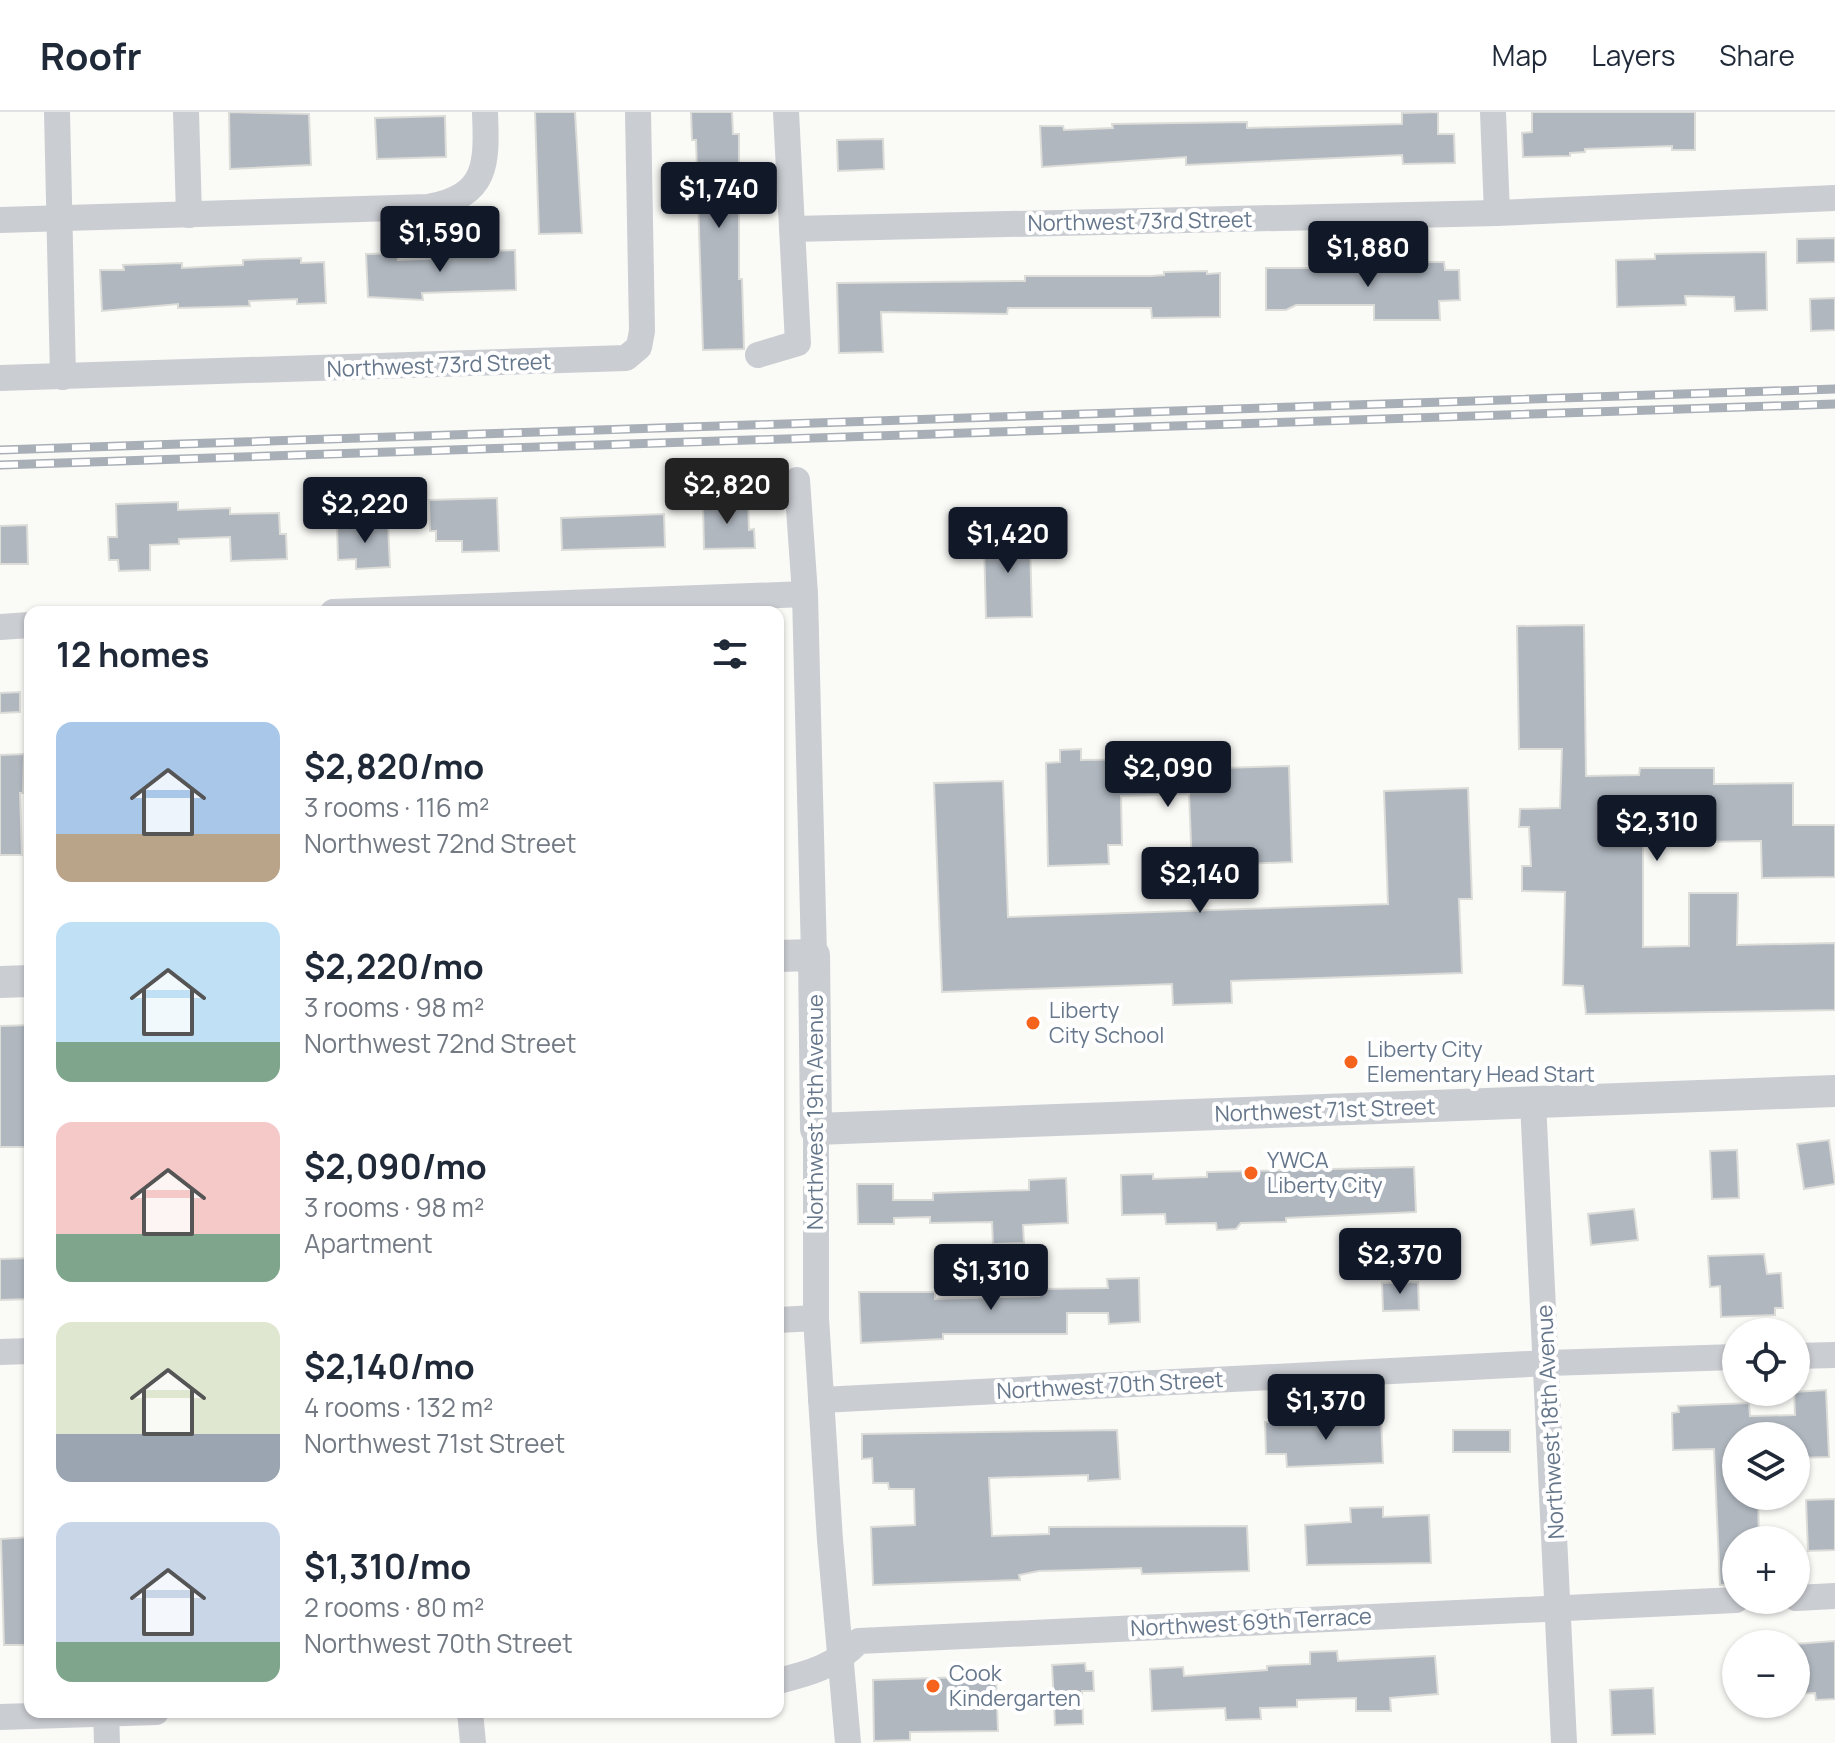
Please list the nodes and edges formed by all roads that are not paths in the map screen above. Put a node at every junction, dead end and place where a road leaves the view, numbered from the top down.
1 (57, 112) edge
2 (186, 112) edge
3 (485, 112) edge
4 (638, 112) edge
5 (786, 112) edge
6 (1493, 112) edge
7 (1835, 198) edge
8 (1497, 213) junction
9 (189, 215) junction
10 (59, 219) junction
11 (0, 220) edge
12 (792, 229) junction
13 (758, 355) dead end
14 (63, 377) junction
15 (0, 378) edge
16 (797, 480) dead end
17 (805, 594) junction
18 (531, 606) edge
19 (24, 625) edge
20 (0, 627) edge
21 (814, 955) junction
22 (784, 956) edge
23 (24, 981) edge
24 (0, 982) edge
25 (1835, 1091) edge
26 (1533, 1102) junction
27 (816, 1129) junction
28 (816, 1318) junction
29 (784, 1320) edge
30 (24, 1351) edge
31 (0, 1352) edge
32 (1835, 1355) edge
33 (1810, 1356) edge
34 (1722, 1357) edge
35 (1548, 1363) junction
36 (821, 1400) junction
37 (1835, 1596) edge
38 (1810, 1597) edge
39 (1722, 1600) edge
40 (1559, 1606) junction
41 (841, 1659) junction
42 (784, 1679) edge
43 (24, 1716) edge
44 (0, 1717) edge
45 (106, 1718) edge
46 (471, 1718) edge
47 (107, 1743) edge
48 (473, 1743) edge
49 (848, 1743) edge
50 (1564, 1743) edge

1 - 10 street
2 - 9 street
3 - 9 street
4 - 14 street, Northwest 73rd Street
5 - 12 street
6 - 8 street
7 - 8 street, Northwest 73rd Street
8 - 12 street, Northwest 73rd Street
9 - 10 street
10 - 11 street
10 - 14 street
12 - 13 street
14 - 15 street, Northwest 73rd Street
16 - 17 street, Northwest 19th Avenue
17 - 18 street
17 - 21 street, Northwest 19th Avenue
19 - 20 street
21 - 22 street
21 - 27 street, Northwest 19th Avenue
23 - 24 street
25 - 26 street, Northwest 71st Street
26 - 27 street, Northwest 71st Street
26 - 35 street, Northwest 18th Avenue
27 - 28 street, Northwest 19th Avenue
28 - 29 street
28 - 36 street, Northwest 19th Avenue
30 - 31 street
32 - 33 street
34 - 35 street, Northwest 70th Street
35 - 36 street, Northwest 70th Street
35 - 40 street, Northwest 18th Avenue
36 - 41 street, Northwest 19th Avenue
37 - 38 street
39 - 40 street, Northwest 69th Terrace
40 - 41 street, Northwest 69th Terrace
40 - 50 street, Northwest 18th Avenue
41 - 42 street, Northwest 69th Terrace
41 - 49 street, Northwest 19th Avenue
43 - 44 street
45 - 47 street
46 - 48 street

